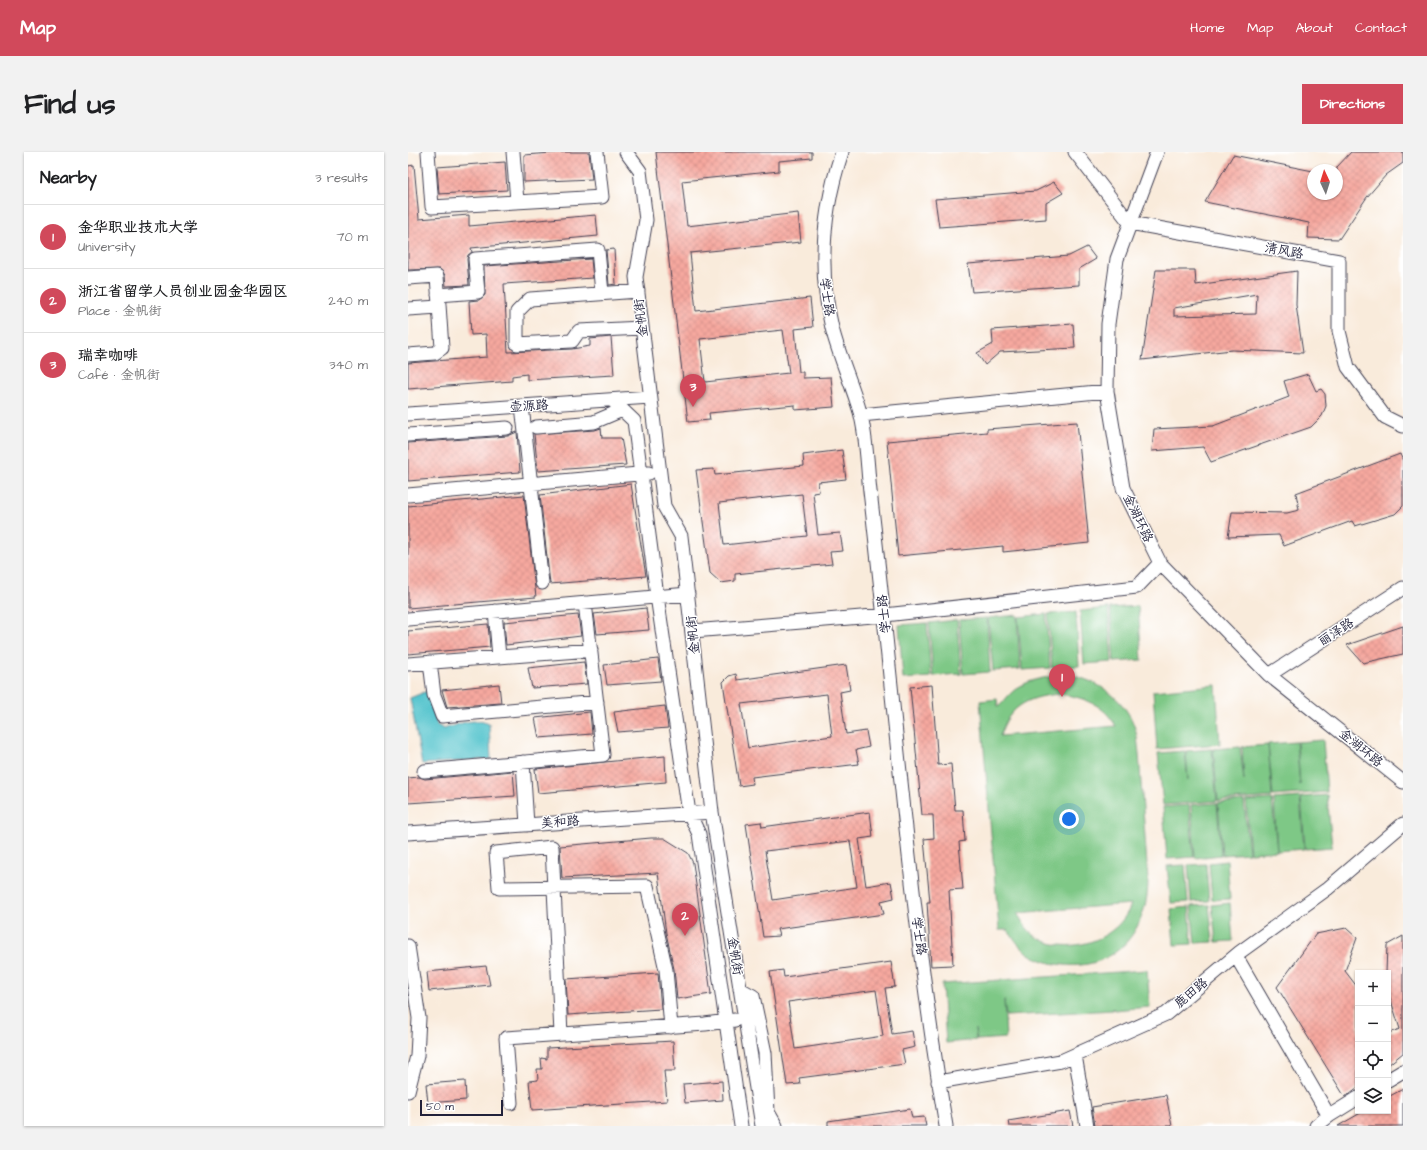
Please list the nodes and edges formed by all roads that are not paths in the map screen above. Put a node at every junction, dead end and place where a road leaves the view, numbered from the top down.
1 (428, 152) edge
2 (512, 152) edge
3 (597, 152) edge
4 (626, 152) edge
5 (842, 152) edge
6 (1075, 152) edge
7 (1157, 152) edge
8 (517, 201) junction
9 (1130, 222) junction
10 (408, 278) edge
11 (638, 291) junction
12 (602, 293) junction
13 (438, 301) junction
14 (408, 309) edge
15 (642, 328) junction
16 (408, 355) edge
17 (1107, 391) junction
18 (650, 397) junction
19 (612, 400) junction
20 (522, 406) junction
21 (622, 410) junction
22 (408, 414) edge
23 (860, 415) junction
24 (1403, 426) edge
25 (536, 427) dead end
26 (507, 428) dead end
27 (408, 435) edge
28 (660, 472) junction
29 (641, 474) junction
30 (531, 484) junction
31 (408, 495) edge
32 (1160, 563) junction
33 (542, 583) dead end
34 (1403, 588) edge
35 (688, 594) junction
36 (657, 596) junction
37 (585, 603) junction
38 (495, 611) junction
39 (885, 615) junction
40 (408, 618) edge
41 (693, 631) junction
42 (591, 650) junction
43 (499, 657) junction
44 (430, 662) junction
45 (408, 664) edge
46 (1270, 675) junction
47 (597, 702) junction
48 (523, 762) junction
49 (424, 771) dead end
50 (1403, 782) edge
51 (712, 812) junction
52 (689, 813) junction
53 (1403, 824) edge
54 (528, 825) junction
55 (408, 833) edge
56 (554, 886) junction
57 (408, 946) edge
58 (1236, 956) junction
59 (410, 969) edge
60 (740, 989) junction
61 (745, 1018) junction
62 (727, 1021) junction
63 (672, 1026) junction
64 (413, 1030) edge
65 (561, 1034) junction
66 (1075, 1055) junction
67 (1403, 1071) edge
68 (1391, 1078) edge
69 (938, 1082) junction
70 (408, 1091) edge
71 (1355, 1100) edge
72 (510, 1103) dead end
73 (1329, 1116) junction
74 (741, 1126) edge
75 (762, 1126) edge
76 (776, 1126) edge
77 (946, 1126) edge
78 (1087, 1126) edge
79 (1316, 1126) edge

1 - 8 street
2 - 8 street
3 - 8 street
4 - 11 street, 金帆街
5 - 23 street, 学士路
6 - 9 street
7 - 9 street, 金湖环路
9 - 17 street, 金湖环路
9 - 24 street, 清风路
10 - 13 street
11 - 12 street
11 - 15 street, 金帆街
12 - 13 street
12 - 15 street
13 - 14 street
13 - 16 street
15 - 18 street, 金帆街
17 - 23 street
17 - 32 street, 金湖环路
18 - 19 street, 壶源路
18 - 28 street, 金帆街
19 - 20 street, 壶源路
19 - 21 street
20 - 22 street, 壶源路
20 - 30 street
21 - 25 street
21 - 29 street
23 - 39 street, 学士路
26 - 27 street
28 - 29 street
28 - 35 street, 金帆街
29 - 30 street
29 - 36 street
30 - 31 street
30 - 33 street
32 - 39 street
32 - 46 street, 金湖环路
34 - 46 street, 丽泽路
35 - 36 street
35 - 41 street, 金帆街
36 - 37 street
36 - 52 street
37 - 38 street
37 - 42 street
38 - 40 street
38 - 43 street
39 - 41 street
39 - 69 street, 学士路
41 - 51 street, 金帆街
42 - 43 street
42 - 47 street
43 - 44 street
44 - 45 street
44 - 47 street
46 - 50 street, 金湖环路
47 - 48 street
48 - 49 street
48 - 54 street
51 - 52 street, 美和路
51 - 60 street, 金帆街
52 - 54 street, 美和路
52 - 62 street
53 - 58 street, 鹿田路
54 - 55 street, 美和路
56 - 56 street
56 - 63 street
56 - 65 street
57 - 59 street
58 - 66 street, 鹿田路
58 - 73 street
59 - 64 street
60 - 61 street, 金帆街
60 - 76 street
61 - 62 street
61 - 75 street, 金帆街
62 - 63 street
62 - 74 street
63 - 65 street
64 - 70 street
65 - 72 street
66 - 69 street, 鹿田路
66 - 78 street
67 - 68 street
69 - 77 street, 学士路
71 - 73 street
73 - 79 street

